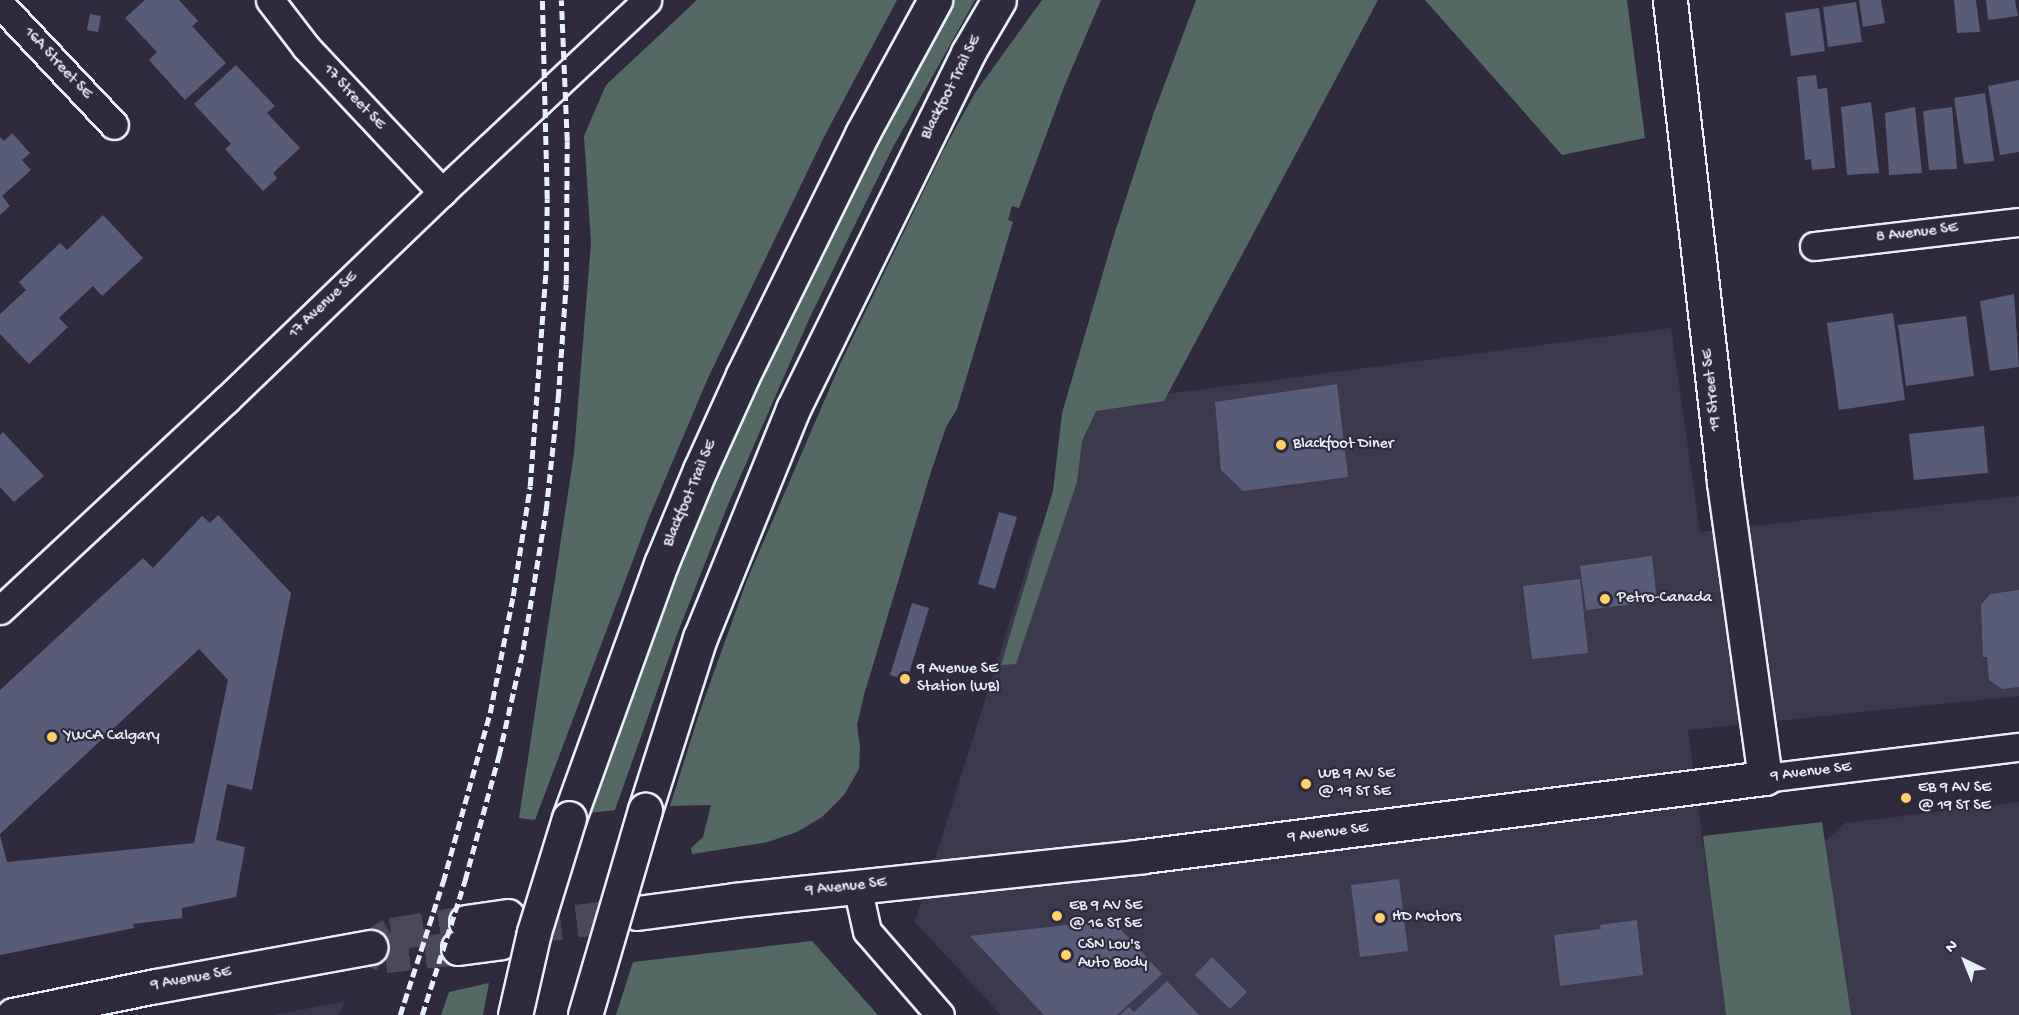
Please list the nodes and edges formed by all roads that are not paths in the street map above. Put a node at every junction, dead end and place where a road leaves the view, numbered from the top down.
1 (270, 0) edge
2 (647, 0) edge
3 (935, 0) edge
4 (999, 0) edge
5 (1670, 0) edge
6 (0, 4) edge
7 (114, 125) dead end
8 (442, 192) junction
9 (2019, 222) edge
10 (1814, 246) dead end
11 (0, 610) edge
12 (2019, 747) edge
13 (1766, 778) junction
14 (857, 886) junction
15 (637, 914) tunnel mouth
16 (505, 929) tunnel mouth
17 (462, 935) tunnel mouth
18 (370, 947) dead end
19 (13, 1015) edge
20 (515, 1015) edge
21 (585, 1015) edge
22 (940, 1015) edge

1 - 8 street, 17 Street SE
2 - 8 street, 17 Avenue SE
3 - 20 main road, Blackfoot Trail SE, bridge
4 - 21 main road, Blackfoot Trail SE, bridge
5 - 13 main road, 19 Street SE
6 - 7 street, 16A Street SE
8 - 11 street, 17 Avenue SE
9 - 10 street, 8 Avenue SE
12 - 13 street, 9 Avenue SE
13 - 14 main road, 9 Avenue SE
14 - 15 main road, 9 Avenue SE
14 - 22 street
16 - 17 main road
18 - 19 main road, 9 Avenue SE

